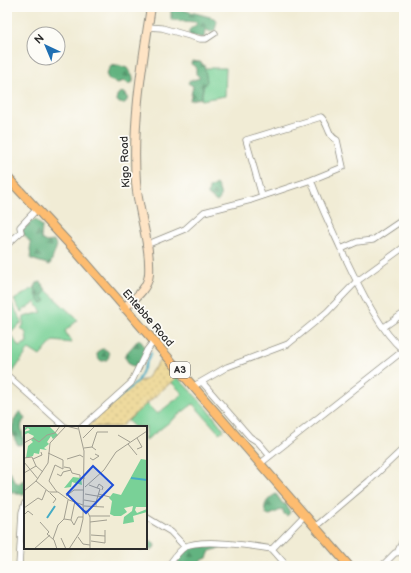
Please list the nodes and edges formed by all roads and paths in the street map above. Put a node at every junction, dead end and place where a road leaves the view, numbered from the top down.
1 (150, 7) edge
2 (148, 27) junction
3 (215, 33) dead end
4 (7, 177) edge
5 (311, 180) junction
6 (262, 196) junction
7 (37, 209) junction
8 (404, 219) edge
9 (7, 245) edge
10 (146, 245) junction
11 (404, 247) edge
12 (341, 248) junction
13 (356, 282) junction
14 (124, 308) junction
15 (404, 313) edge
16 (384, 327) junction
17 (154, 341) junction
18 (404, 350) edge
19 (7, 375) edge
20 (202, 382) junction
21 (194, 386) junction
22 (65, 426) edge
23 (83, 426) edge
24 (250, 437) junction
25 (243, 442) junction
26 (404, 448) edge
27 (270, 456) junction
28 (261, 463) junction
29 (24, 506) edge
30 (304, 516) junction
31 (147, 518) edge
32 (315, 527) junction
33 (404, 538) edge
34 (185, 547) junction
35 (272, 549) junction
36 (401, 551) edge
37 (19, 566) edge
38 (168, 566) edge
39 (287, 566) edge
40 (349, 566) edge
41 (382, 566) edge

1 - 2 street, Kigo Road
2 - 3 street
2 - 10 street, Kigo Road
4 - 7 main road, Entebbe Road / A3
5 - 6 street
5 - 6 street
5 - 12 street
6 - 10 street
7 - 9 street
7 - 14 main road, Entebbe Road / A3
8 - 12 street
10 - 14 street, Kigo Road
11 - 13 street
12 - 13 street
13 - 16 street
13 - 20 street
14 - 17 main road, Entebbe Road / A3
15 - 16 street
16 - 18 street
17 - 21 main road, Entebbe Road / A3
17 - 23 street
18 - 27 street
19 - 22 street
20 - 21 street
20 - 24 street
21 - 25 main road, Entebbe Road / A3
24 - 25 street
24 - 27 street
25 - 28 main road, Entebbe Road / A3
26 - 32 street
27 - 28 street
28 - 30 main road, Entebbe Road / A3
29 - 37 street
30 - 32 main road, Entebbe Road / A3
30 - 35 street
31 - 34 street
32 - 40 main road, Entebbe Road / A3
33 - 36 street
34 - 35 street
34 - 38 street
35 - 39 street
36 - 41 street

